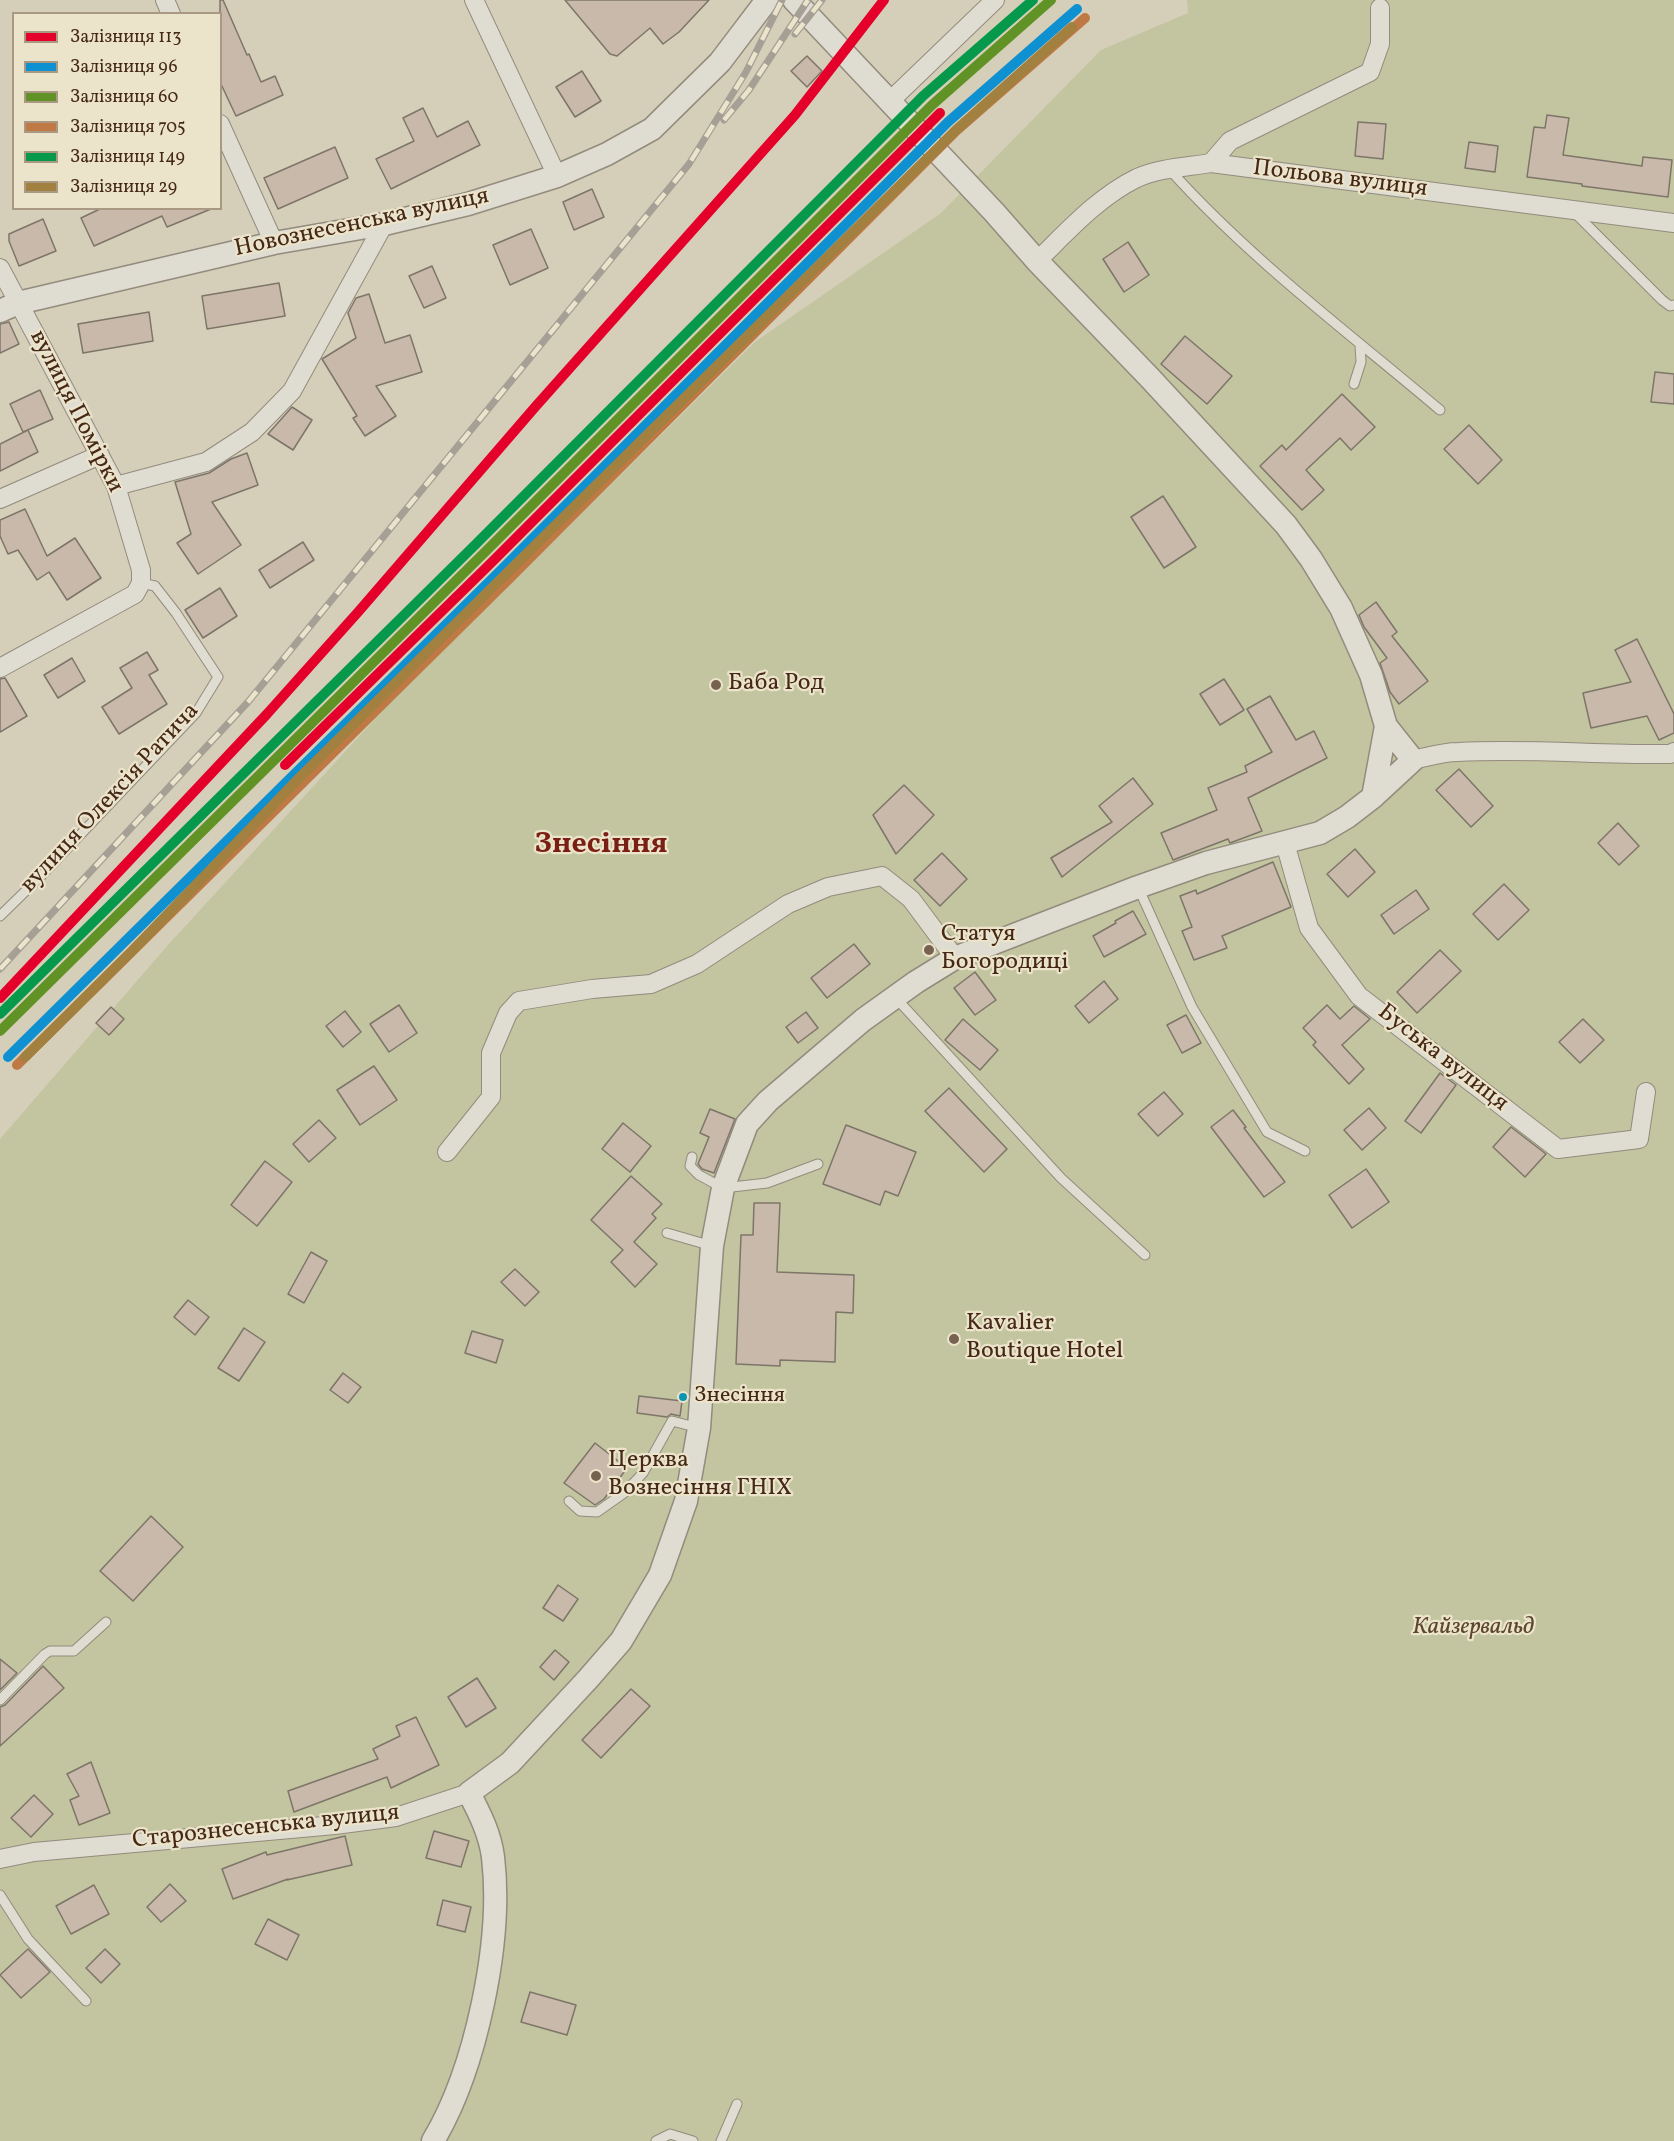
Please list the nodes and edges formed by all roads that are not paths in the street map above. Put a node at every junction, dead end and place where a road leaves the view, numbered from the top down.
1 (474, 0) edge
2 (767, 0) edge
3 (794, 0) edge
4 (995, 0) edge
5 (1380, 8) dead end
6 (890, 101) junction
7 (222, 128) edge
8 (1211, 163) junction
9 (1170, 170) junction
10 (556, 176) junction
11 (1572, 210) junction
12 (1674, 223) edge
13 (384, 224) junction
14 (274, 243) junction
15 (1037, 261) junction
16 (0, 268) edge
17 (1674, 305) edge
18 (9, 307) edge
19 (1359, 345) junction
20 (1354, 384) dead end
21 (1440, 410) dead end
22 (100, 455) junction
23 (116, 486) junction
24 (0, 499) edge
25 (138, 589) junction
26 (0, 668) edge
27 (1386, 726) junction
28 (1674, 752) edge
29 (1413, 760) junction
30 (1373, 797) junction
31 (1285, 843) junction
32 (1138, 887) junction
33 (0, 916) edge
34 (955, 958) junction
35 (895, 998) junction
36 (1646, 1092) dead end
37 (1305, 1151) dead end
38 (447, 1152) dead end
39 (692, 1157) dead end
40 (818, 1164) dead end
41 (723, 1188) junction
42 (667, 1233) dead end
43 (712, 1246) junction
44 (1145, 1256) dead end
45 (699, 1428) junction
46 (569, 1501) dead end
47 (106, 1622) dead end
48 (0, 1700) edge
49 (469, 1793) junction
50 (0, 1859) edge
51 (0, 1896) edge
52 (86, 2001) dead end
53 (737, 2104) dead end
54 (433, 2141) edge
55 (656, 2141) edge
56 (693, 2141) edge
57 (721, 2141) edge

1 - 10 street
2 - 10 street, Новознесенська вулиця
3 - 6 street
4 - 6 street
5 - 8 street
6 - 15 street
7 - 14 street
8 - 9 street, Польова вулиця
8 - 11 street, Польова вулиця
9 - 15 street, Польова вулиця
9 - 19 lane
10 - 13 street, Новознесенська вулиця
11 - 12 street, Польова вулиця
11 - 17 lane
13 - 14 street, Новознесенська вулиця
13 - 23 street
14 - 18 street, Новознесенська вулиця
15 - 27 street
16 - 18 street, вулиця Помірки
18 - 22 street, вулиця Помірки
19 - 20 lane
19 - 21 lane
22 - 23 street, вулиця Помірки
22 - 24 street
23 - 25 street, вулиця Помірки
25 - 26 street
25 - 33 lane, вулиця Олексія Ратича
27 - 29 street
27 - 30 street
28 - 29 street
29 - 30 street, Старознесенська вулиця
30 - 31 street, Старознесенська вулиця
31 - 32 street, Старознесенська вулиця
31 - 36 street, Буська вулиця
32 - 34 street, Старознесенська вулиця
32 - 37 lane
34 - 35 street, Старознесенська вулиця
34 - 38 street
35 - 41 street, Старознесенська вулиця
35 - 44 lane
39 - 41 lane
40 - 41 lane
41 - 43 street, Старознесенська вулиця
42 - 43 lane
43 - 45 street, Старознесенська вулиця
45 - 46 lane
45 - 49 street, Старознесенська вулиця
47 - 48 lane
49 - 50 street, Старознесенська вулиця
49 - 54 street
51 - 52 lane
53 - 57 lane
55 - 56 lane

